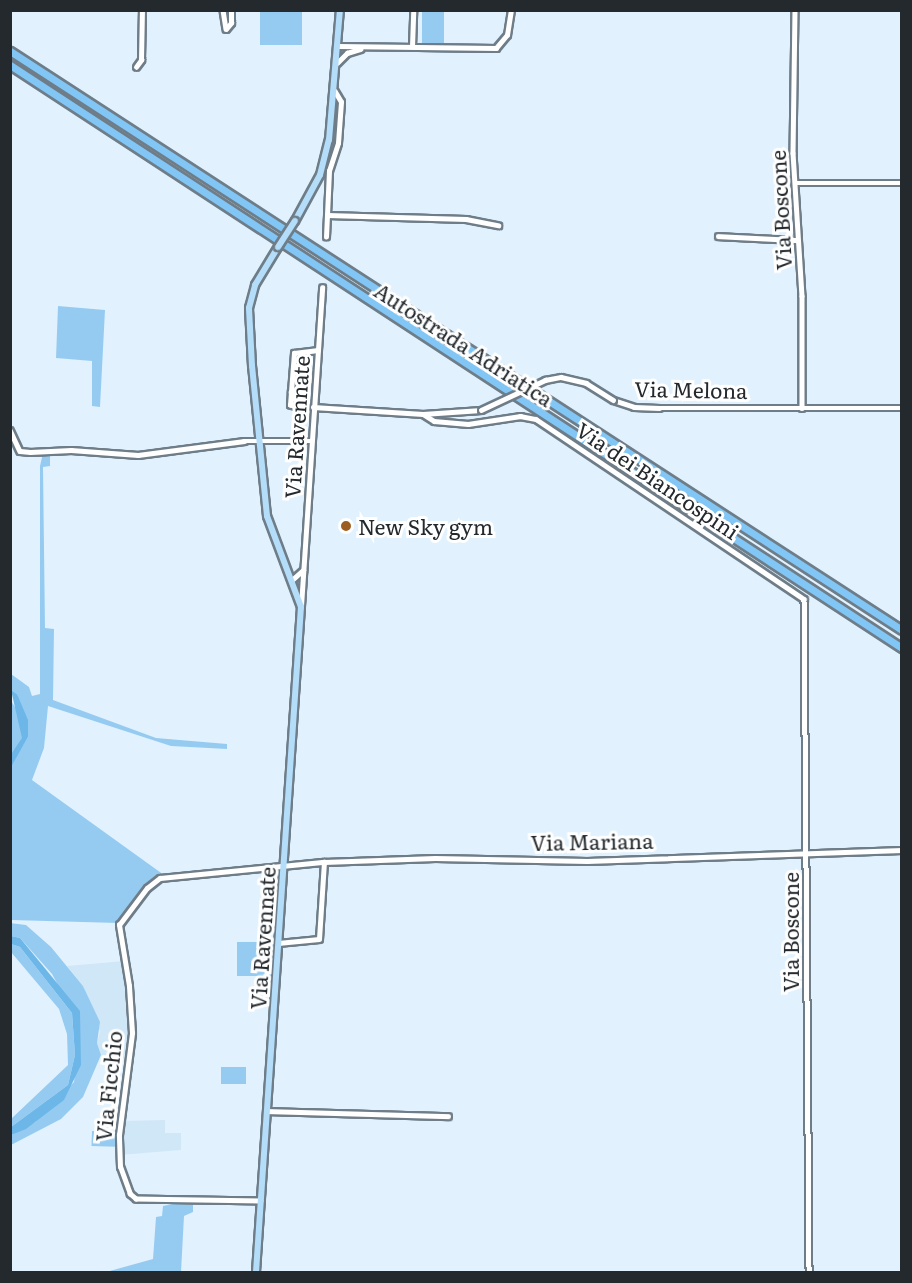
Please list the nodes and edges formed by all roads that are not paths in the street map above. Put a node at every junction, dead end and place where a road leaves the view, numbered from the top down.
1 (142, 10) edge
2 (223, 10) edge
3 (231, 10) edge
4 (340, 10) edge
5 (413, 10) edge
6 (511, 10) edge
7 (795, 10) edge
8 (339, 33) junction
9 (348, 44) junction
10 (338, 46) junction
11 (363, 48) junction
12 (412, 48) junction
13 (10, 51) edge
14 (347, 53) junction
15 (337, 63) junction
16 (10, 65) edge
17 (136, 67) dead end
18 (335, 92) junction
19 (795, 183) junction
20 (902, 183) edge
21 (327, 215) junction
22 (498, 225) dead end
23 (718, 236) dead end
24 (326, 237) dead end
25 (797, 240) junction
26 (322, 288) dead end
27 (318, 350) junction
28 (291, 392) dead end
29 (313, 407) junction
30 (802, 408) junction
31 (902, 408) edge
32 (423, 414) junction
33 (10, 430) edge
34 (259, 440) junction
35 (311, 441) junction
36 (304, 569) junction
37 (292, 580) junction
38 (799, 593) joint
39 (301, 607) junction
40 (902, 630) edge
41 (902, 648) edge
42 (902, 850) edge
43 (806, 854) junction
44 (324, 862) junction
45 (283, 866) junction
46 (278, 943) junction
47 (267, 1111) junction
48 (448, 1116) dead end
49 (261, 1201) junction
50 (256, 1272) edge
51 (809, 1272) edge

1 - 17 street
2 - 3 street
4 - 8 main road
5 - 12 street
6 - 12 street
7 - 19 street, Via Boscone
8 - 9 street
8 - 10 main road
9 - 10 street
9 - 11 street
10 - 14 street
10 - 15 main road
11 - 12 street
11 - 14 street
13 - 40 highway, Autostrada Adriatica
14 - 15 street
15 - 18 main road
16 - 41 highway, Autostrada Adriatica
18 - 21 street
18 - 34 main road, Via Ravennate, bridge
19 - 20 street
19 - 25 street, Via Boscone
21 - 22 street
21 - 24 street
23 - 25 street
25 - 30 street, Via Boscone
26 - 27 street, Via Ravennate
27 - 28 street
27 - 29 street, Via Ravennate
29 - 32 street, Via Melona
29 - 35 street, Via Ravennate
30 - 31 street, Via Melona
30 - 32 street, Via Melona, bridge
32 - 38 street, Via dei Biancospini
33 - 34 street
34 - 35 street
34 - 37 main road, Via Ravennate
35 - 36 street, Via Ravennate
36 - 37 street
36 - 39 street, Via Ravennate
37 - 39 main road, Via Ravennate
38 - 43 street, Via Boscone
39 - 45 main road, Via Ravennate
42 - 43 street, Via Mariana
43 - 44 street, Via Mariana
43 - 51 street, Via Boscone
44 - 45 street, Via Mariana
44 - 46 street
45 - 46 main road, Via Ravennate
45 - 49 street, Via Ficchio
46 - 47 main road, Via Ravennate
47 - 48 street
47 - 49 main road, Via Ravennate
49 - 50 main road, Via Ravennate

